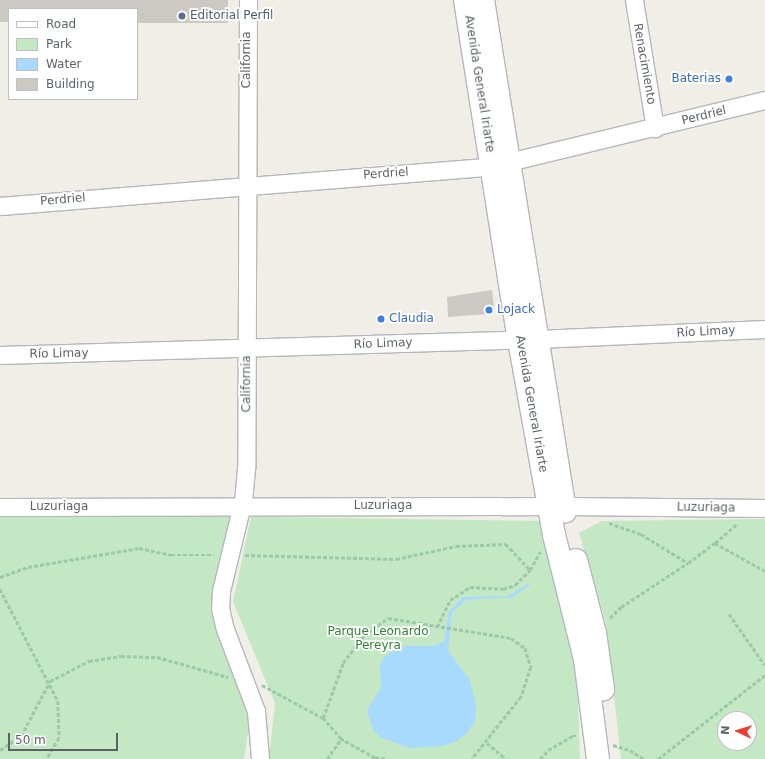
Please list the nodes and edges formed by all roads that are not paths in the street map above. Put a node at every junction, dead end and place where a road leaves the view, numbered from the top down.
1 (248, 0) edge
2 (465, 0) edge
3 (483, 0) edge
4 (634, 0) edge
5 (765, 100) edge
6 (655, 128) junction
7 (501, 164) junction
8 (247, 184) junction
9 (0, 206) edge
10 (765, 329) edge
11 (528, 339) junction
12 (247, 349) junction
13 (0, 355) edge
14 (242, 506) junction
15 (564, 506) junction
16 (0, 507) edge
17 (765, 508) edge
18 (601, 747) edge
19 (260, 759) edge
20 (585, 759) edge

1 - 8 street, California
2 - 7 main road, Avenida General Iriarte
3 - 7 main road, Avenida General Iriarte
4 - 6 street, Renacimiento
5 - 6 street, Perdriel
6 - 7 street, Perdriel
7 - 8 street, Perdriel
7 - 11 main road, Avenida General Iriarte
8 - 9 street, Perdriel
8 - 12 street, California
10 - 11 street, Río Limay
11 - 12 street, Río Limay
11 - 15 main road, Avenida General Iriarte
12 - 13 street, Río Limay
12 - 14 street, California
14 - 15 street, Luzuriaga
14 - 16 street, Luzuriaga
14 - 19 street, California
15 - 17 street, Luzuriaga
15 - 18 main road, Avenida General Iriarte
15 - 18 main road, Avenida General Iriarte
18 - 20 main road

